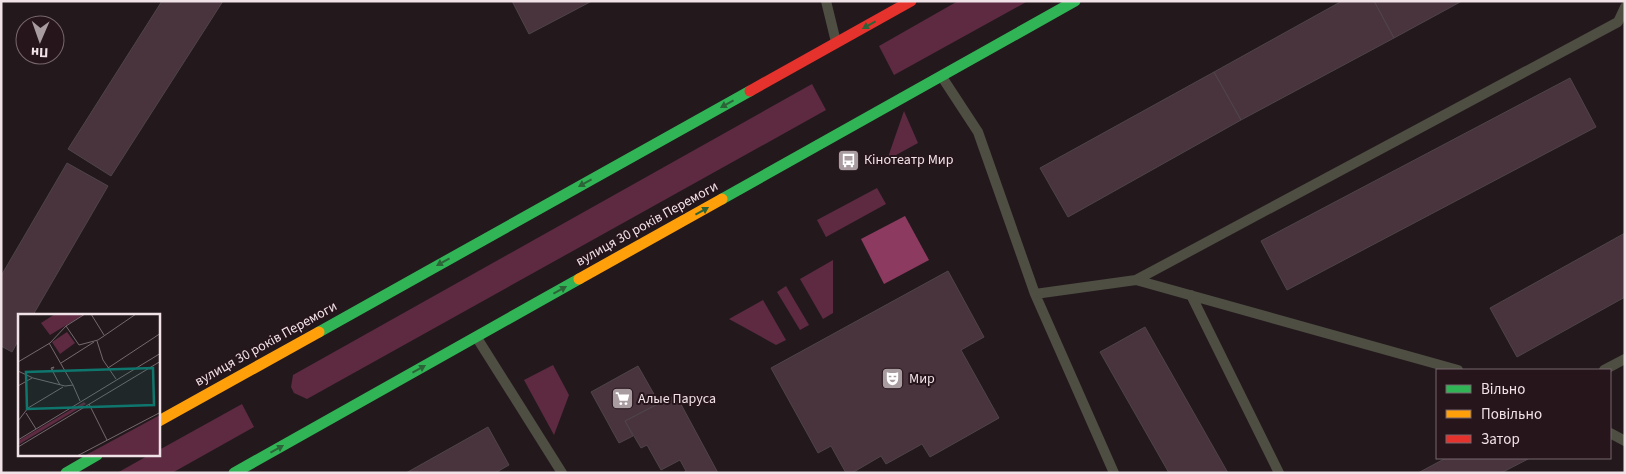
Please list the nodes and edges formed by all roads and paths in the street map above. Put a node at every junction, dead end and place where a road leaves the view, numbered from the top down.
1 (826, 1) edge
2 (911, 1) edge
3 (1075, 1) edge
4 (1625, 7) edge
5 (836, 43) junction
6 (942, 76) junction
7 (1136, 280) junction
8 (1035, 294) junction
9 (1191, 295) junction
10 (476, 337) junction
11 (1625, 359) edge
12 (1454, 369) edge
13 (1606, 369) edge
14 (160, 420) edge
15 (1611, 434) edge
16 (1625, 441) edge
17 (95, 456) edge
18 (66, 473) edge
19 (234, 473) edge
20 (562, 473) edge
21 (1114, 473) edge
22 (1279, 473) edge

1 - 5 lane
2 -> 5 street, вулиця 30 років Перемоги
3 - 6 street, вулиця 30 років Перемоги
4 - 7 lane
5 -> 14 street, вулиця 30 років Перемоги
6 - 8 lane
10 -> 6 street, вулиця 30 років Перемоги
7 - 8 lane
7 - 9 lane
8 - 21 lane
9 - 12 lane
9 - 22 lane
19 -> 10 street, вулиця 30 років Перемоги
10 - 20 lane
11 - 13 lane
15 - 16 lane
17 - 18 street

